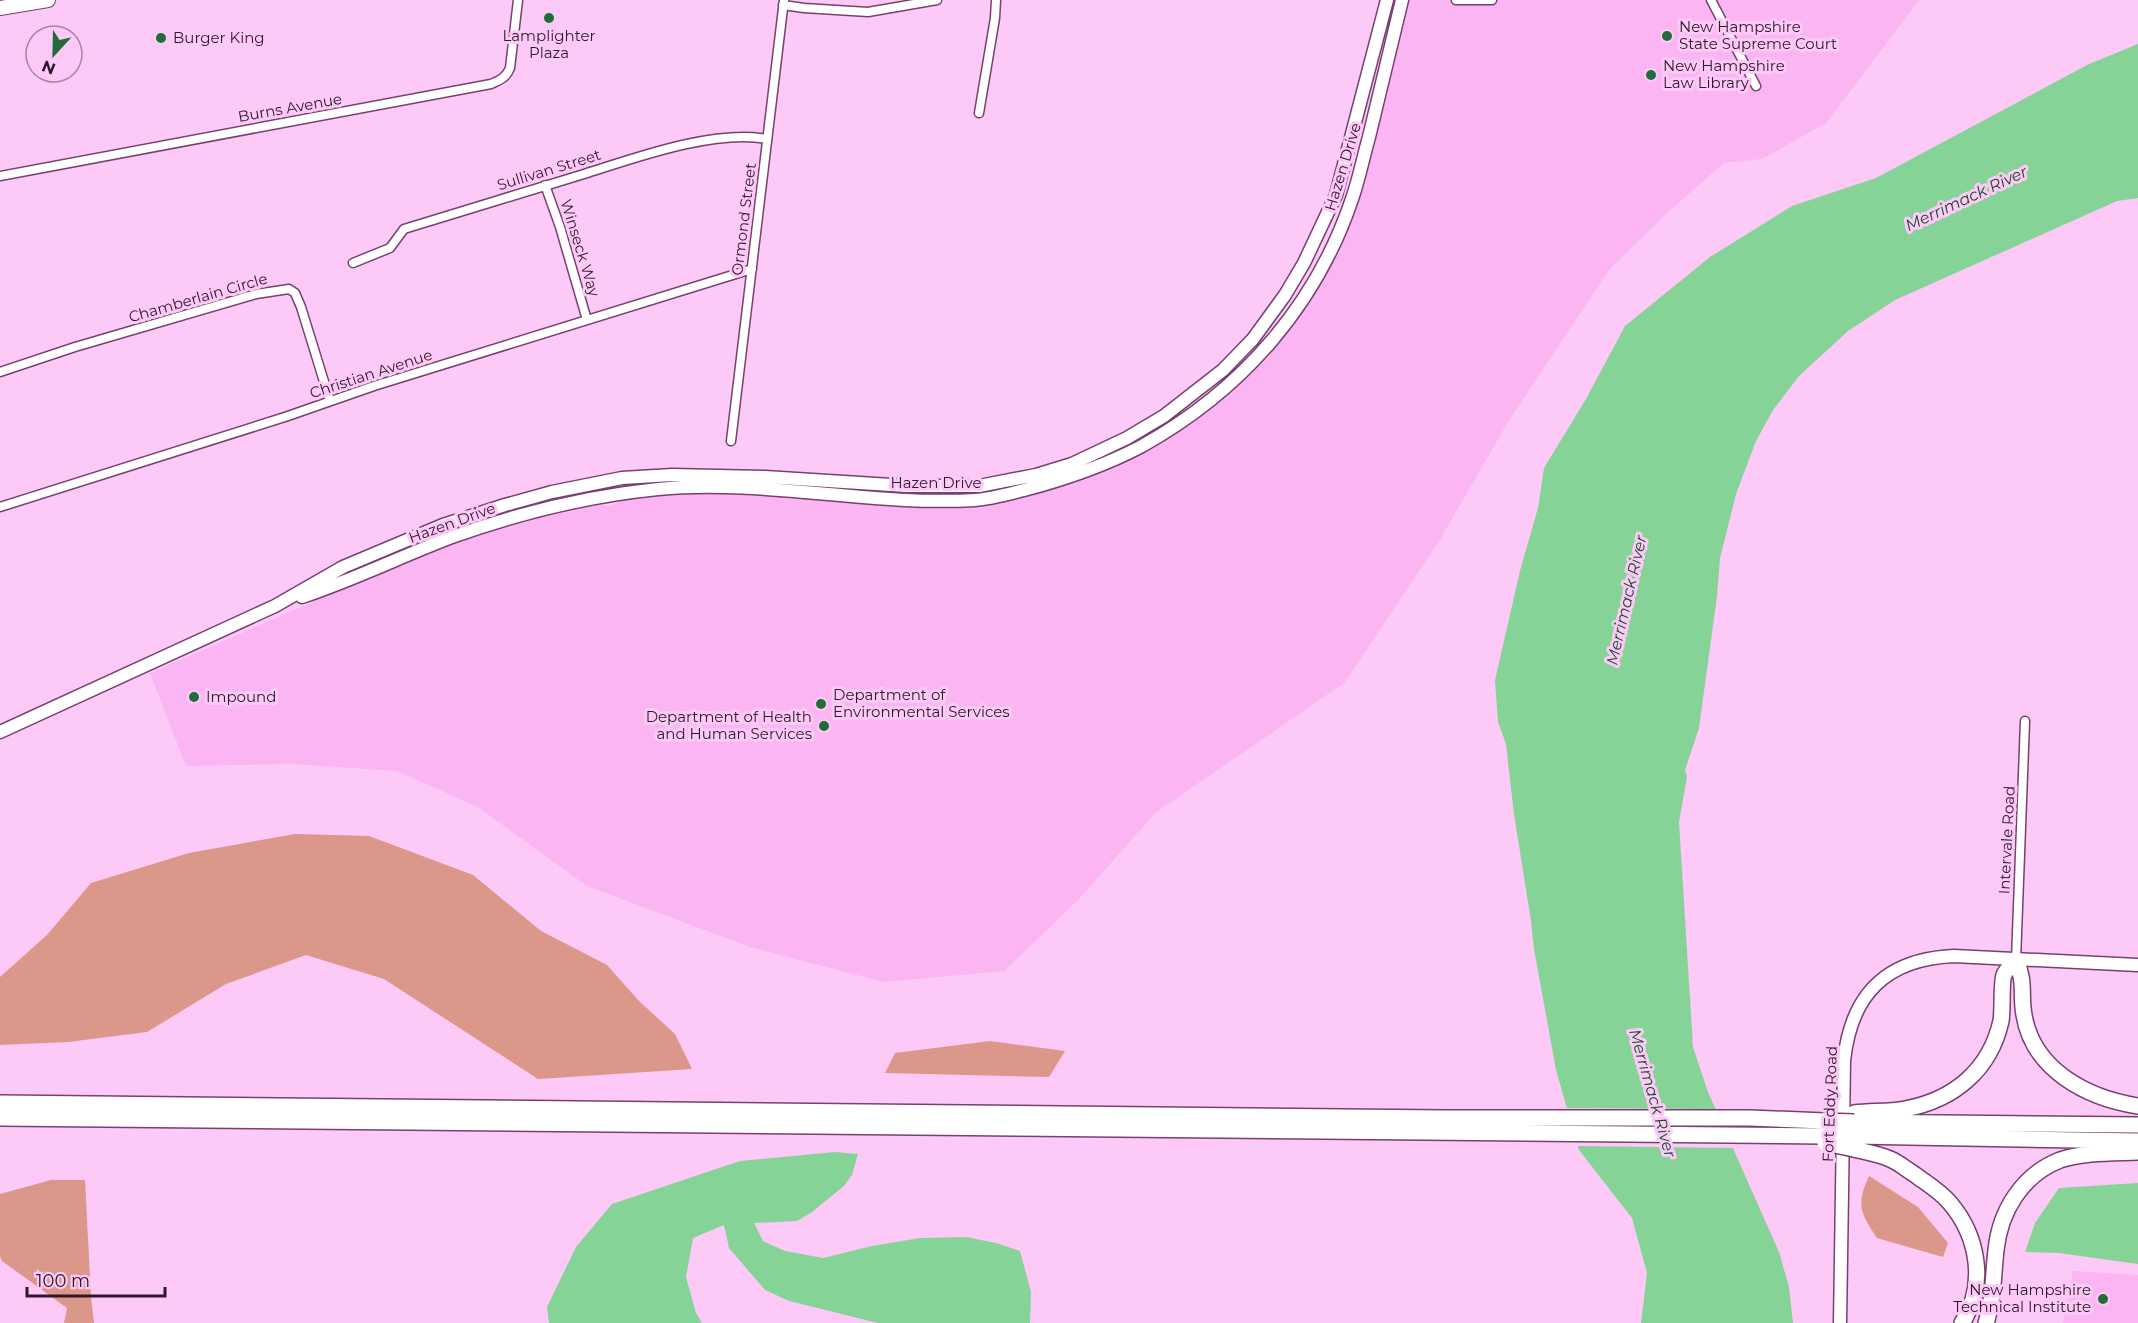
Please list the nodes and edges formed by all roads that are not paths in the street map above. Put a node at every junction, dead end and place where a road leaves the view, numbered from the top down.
1 (48, 0) edge
2 (518, 0) edge
3 (936, 0) edge
4 (996, 0) edge
5 (1387, 0) edge
6 (1402, 0) edge
7 (1456, 0) edge
8 (1492, 0) edge
9 (1712, 0) edge
10 (783, 3) edge
11 (2, 7) edge
12 (1756, 86) dead end
13 (979, 113) dead end
14 (767, 139) junction
15 (0, 176) edge
16 (545, 185) junction
17 (353, 263) dead end
18 (752, 269) junction
19 (587, 320) junction
20 (0, 372) edge
21 (330, 401) junction
22 (731, 441) dead end
23 (0, 507) edge
24 (275, 606) junction
25 (2025, 721) dead end
26 (0, 732) edge
27 (2016, 960) junction
28 (2138, 965) edge
29 (0, 1103) edge
30 (2138, 1106) edge
31 (0, 1120) edge
32 (2138, 1125) edge
33 (1825, 1129) junction
34 (1854, 1130) junction
35 (2138, 1141) edge
36 (2138, 1152) edge
37 (1840, 1323) edge
38 (1962, 1323) edge
39 (1986, 1323) edge

1 - 11 main road
2 - 15 street, Burns Avenue
3 - 10 street
4 - 13 street
5 - 24 street, Hazen Drive
6 - 24 street, Hazen Drive
7 - 8 street
9 - 12 street
10 - 14 street, Ormond Street
14 - 16 street, Sullivan Street
14 - 18 street, Ormond Street
16 - 17 street, Sullivan Street
16 - 19 street, Winseck Way
18 - 19 street, Christian Avenue
18 - 22 street, Ormond Street
19 - 21 street, Christian Avenue
20 - 21 street, Chamberlain Circle
21 - 23 street, Christian Avenue
24 - 26 street, Hazen Drive
25 - 27 street, Intervale Road
27 - 28 street, Fort Eddy Road
27 - 30 highway
27 - 34 highway
27 - 37 street, Fort Eddy Road
29 - 33 highway
31 - 33 highway
32 - 34 highway
33 - 34 highway, bridge
33 - 34 highway
34 - 35 highway
34 - 38 highway
36 - 39 highway

